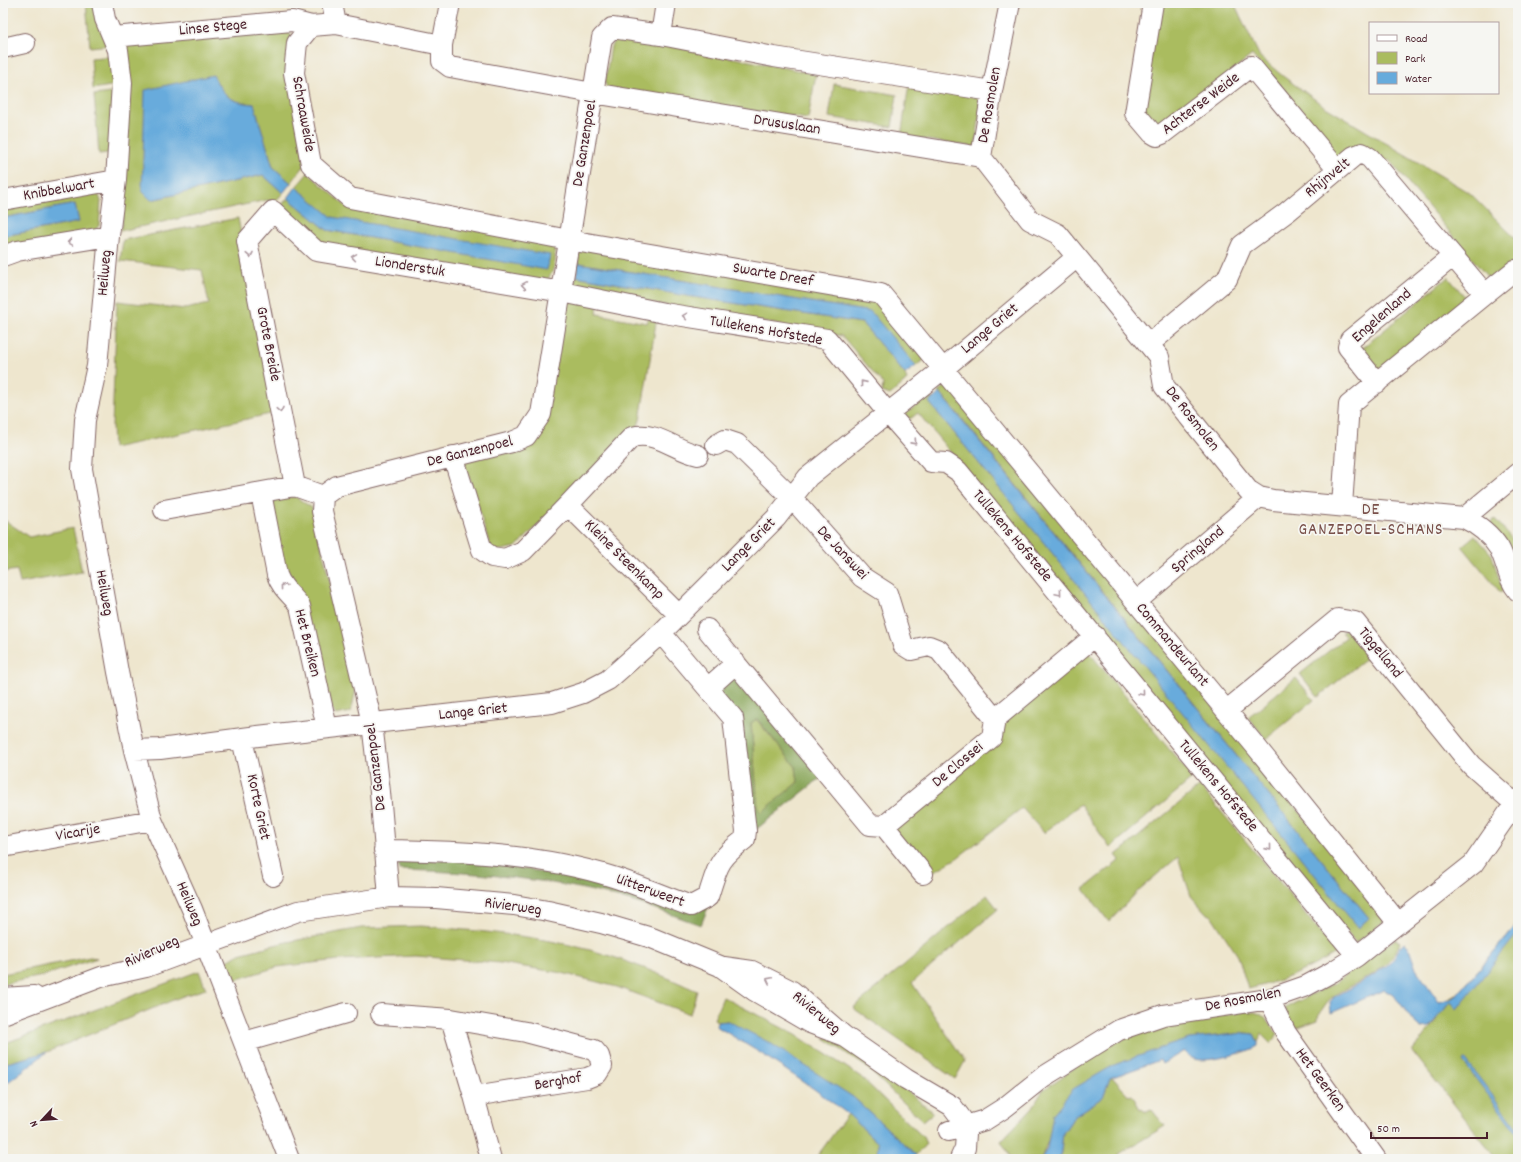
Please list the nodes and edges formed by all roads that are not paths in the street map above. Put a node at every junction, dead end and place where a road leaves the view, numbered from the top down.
1 (102, 3) edge
2 (332, 3) edge
3 (450, 3) edge
4 (666, 3) edge
5 (1010, 3) edge
6 (1153, 3) edge
7 (336, 24) junction
8 (311, 26) junction
9 (661, 35) junction
10 (113, 37) junction
11 (25, 43) dead end
12 (442, 45) junction
13 (3, 48) edge
14 (992, 91) junction
15 (593, 93) junction
16 (981, 157) junction
17 (1337, 169) junction
18 (116, 180) junction
19 (3, 200) edge
20 (272, 211) joint
21 (108, 236) junction
22 (569, 240) junction
23 (3, 256) edge
24 (1452, 256) junction
25 (1077, 257) junction
26 (1518, 270) edge
27 (562, 292) junction
28 (1485, 294) junction
29 (1149, 344) junction
30 (943, 369) junction
31 (1377, 383) junction
32 (888, 413) junction
33 (716, 445) dead end
34 (698, 455) dead end
35 (453, 456) junction
36 (1518, 473) edge
37 (295, 486) junction
38 (261, 493) junction
39 (323, 496) junction
40 (1259, 497) junction
41 (792, 498) junction
42 (568, 505) junction
43 (1342, 506) junction
44 (164, 510) dead end
45 (1464, 518) junction
46 (1518, 591) edge
47 (1136, 602) junction
48 (679, 615) junction
49 (708, 629) dead end
50 (661, 633) junction
51 (1094, 636) junction
52 (736, 663) junction
53 (708, 688) junction
54 (1226, 711) junction
55 (995, 719) junction
56 (372, 723) junction
57 (327, 728) junction
58 (242, 738) junction
59 (134, 750) junction
60 (1516, 801) edge
61 (152, 820) junction
62 (884, 826) junction
63 (3, 847) edge
64 (384, 850) junction
65 (923, 874) dead end
66 (273, 876) dead end
67 (389, 897) junction
68 (1398, 923) junction
69 (203, 937) junction
70 (1357, 956) junction
71 (54, 993) junction
72 (3, 998) edge
73 (1269, 999) junction
74 (346, 1013) dead end
75 (3, 1014) edge
76 (381, 1014) dead end
77 (451, 1019) junction
78 (244, 1042) junction
79 (474, 1096) junction
80 (957, 1129) junction
81 (289, 1159) edge
82 (491, 1159) edge
83 (946, 1159) edge
84 (960, 1159) edge
85 (1376, 1159) edge

1 - 10 street, Heilweg
2 - 7 street
3 - 12 street
4 - 9 street
5 - 14 street, De Rosmolen
6 - 17 street, Achterse Weide
7 - 8 street
7 - 12 street
8 - 10 street, Linse Stege
8 - 22 street, Schraaweide
9 - 14 street
9 - 15 street, De Ganzenpoel
10 - 18 street, Heilweg
11 - 13 street
12 - 15 street
14 - 16 street, De Rosmolen
15 - 16 street, Drususlaan
15 - 22 street, De Ganzenpoel
16 - 25 street, De Rosmolen
17 - 24 street, Rhijnvelt
17 - 29 street, Rhijnvelt
18 - 19 street, Knibbelwart
18 - 21 street, Heilweg
27 -> 20 street, Lionderstuk
20 -> 37 street, Grote Breide
21 -> 23 street
21 - 59 street, Heilweg
22 - 27 street, De Ganzenpoel
22 - 30 street, Swarte Dreef
24 - 28 street, Rhijnvelt
24 - 31 street, Engelenland
25 - 29 street, De Rosmolen
25 - 30 street, Lange Griet
26 - 28 street
32 -> 27 street, Tullekens Hofstede
27 - 35 street, De Ganzenpoel
28 - 31 street
29 - 40 street, De Rosmolen
30 - 32 street, Lange Griet
30 - 47 street, Commandeurlant
31 - 43 street
32 - 41 street, Lange Griet
32 -> 51 street, Tullekens Hofstede
33 - 41 street
34 - 42 street
35 - 39 street, De Ganzenpoel
35 - 42 street
36 - 45 street
37 - 38 street
37 - 39 street
38 - 44 street
57 -> 38 street, Het Breiken
39 - 56 street, De Ganzenpoel
40 - 43 street
40 - 47 street, Springland
41 - 48 street, Lange Griet
41 - 55 street, De Janswei
42 - 48 street, Kleine Steenkamp
43 - 45 street
45 - 46 street
47 - 54 street, Commandeurlant
48 - 50 street, Lange Griet
49 - 52 street
50 - 53 street, Uitterweert
50 - 56 street, Lange Griet
51 - 55 street
51 -> 70 street, Tullekens Hofstede
52 - 53 street
52 - 62 street
53 - 64 street, Uitterweert
54 - 60 street, Tiggelland
54 - 68 street, Commandeurlant
55 - 62 street, De Clossei
56 - 57 street
56 - 64 street, De Ganzenpoel
57 - 58 street
58 - 59 street
58 - 66 street, Korte Griet
59 - 61 street, Heilweg
60 - 68 street, De Rosmolen
61 - 63 street, Vicarije
61 - 69 street, Heilweg
62 - 65 street
64 - 67 street, De Ganzenpoel
67 - 69 street, Rivierweg
67 - 80 street, Rivierweg
68 - 70 street, De Rosmolen
69 - 71 street, Rivierweg
69 - 78 street, Heilweg
70 - 73 street, De Rosmolen
71 - 72 street, Rivierweg
71 - 75 street, Rivierweg
73 - 80 street, De Rosmolen
73 - 85 street, Het Geerken
74 - 78 street
76 - 77 street, Berghof
77 - 79 street
77 - 79 street, Berghof
78 - 81 street, Heilweg
79 - 82 street
80 - 83 street
80 - 84 street

